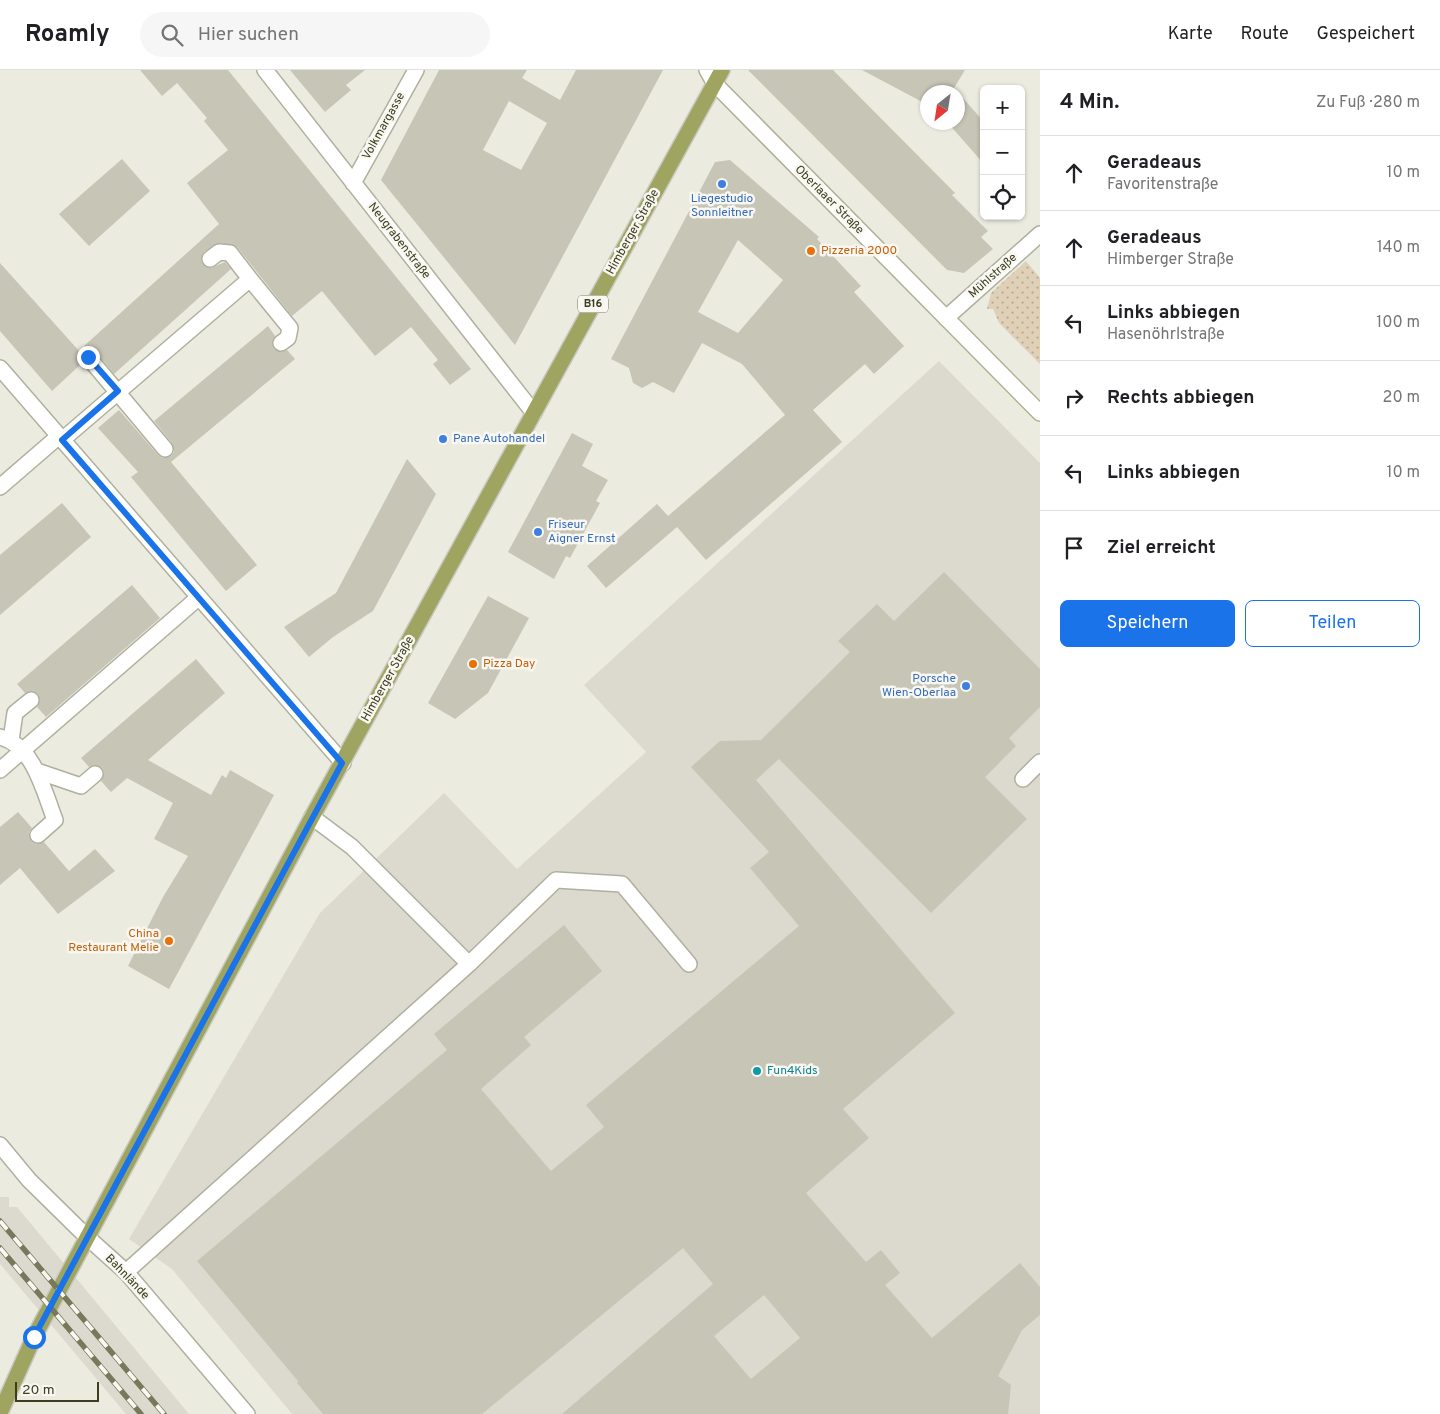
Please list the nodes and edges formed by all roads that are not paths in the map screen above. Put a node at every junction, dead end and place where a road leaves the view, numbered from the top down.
1 (265, 70) edge
2 (416, 70) edge
3 (706, 70) edge
4 (722, 70) edge
5 (715, 84) junction
6 (353, 183) junction
7 (1040, 234) edge
8 (210, 259) dead end
9 (250, 279) junction
10 (946, 318) junction
11 (281, 343) dead end
12 (88, 357) dead end
13 (0, 368) edge
14 (118, 391) junction
15 (534, 413) junction
16 (1040, 413) edge
17 (61, 438) junction
18 (165, 448) dead end
19 (0, 487) edge
20 (198, 598) junction
21 (31, 700) dead end
22 (6, 738) edge
23 (21, 751) junction
24 (1040, 762) edge
25 (342, 763) junction
26 (0, 770) edge
27 (37, 771) junction
28 (95, 774) dead end
29 (1023, 779) dead end
30 (312, 817) junction
31 (38, 835) dead end
32 (469, 964) junction
33 (690, 964) dead end
34 (0, 1145) edge
35 (87, 1238) junction
36 (126, 1272) junction
37 (0, 1413) edge
38 (247, 1414) edge

1 - 6 street, Neugrabenstraße
2 - 6 street, Volkmargasse
3 - 5 street, Oberlaaer Straße
4 - 5 main road, Himberger Straße / B16
5 - 10 street, Oberlaaer Straße
5 - 15 main road, Himberger Straße / B16
6 - 15 street, Neugrabenstraße
7 - 10 street, Mühlstraße
8 - 9 street
9 - 11 street
9 - 14 street
10 - 16 street, Oberlaaer Straße
12 - 14 street
13 - 17 street
14 - 17 street
14 - 18 street
15 - 25 main road, Himberger Straße / B16
17 - 19 street
17 - 20 street
20 - 23 street
20 - 25 street
21 - 22 street
22 - 23 street
23 - 26 street
23 - 27 street
24 - 29 street
25 - 30 main road, Himberger Straße / B16
27 - 28 street
27 - 31 street
30 - 32 street
30 - 35 main road, Himberger Straße / B16
32 - 33 street
32 - 36 street
34 - 35 street, Bahnlände
35 - 36 street, Bahnlände
35 - 37 main road, Himberger Straße / B16
36 - 38 street, Bahnlände

